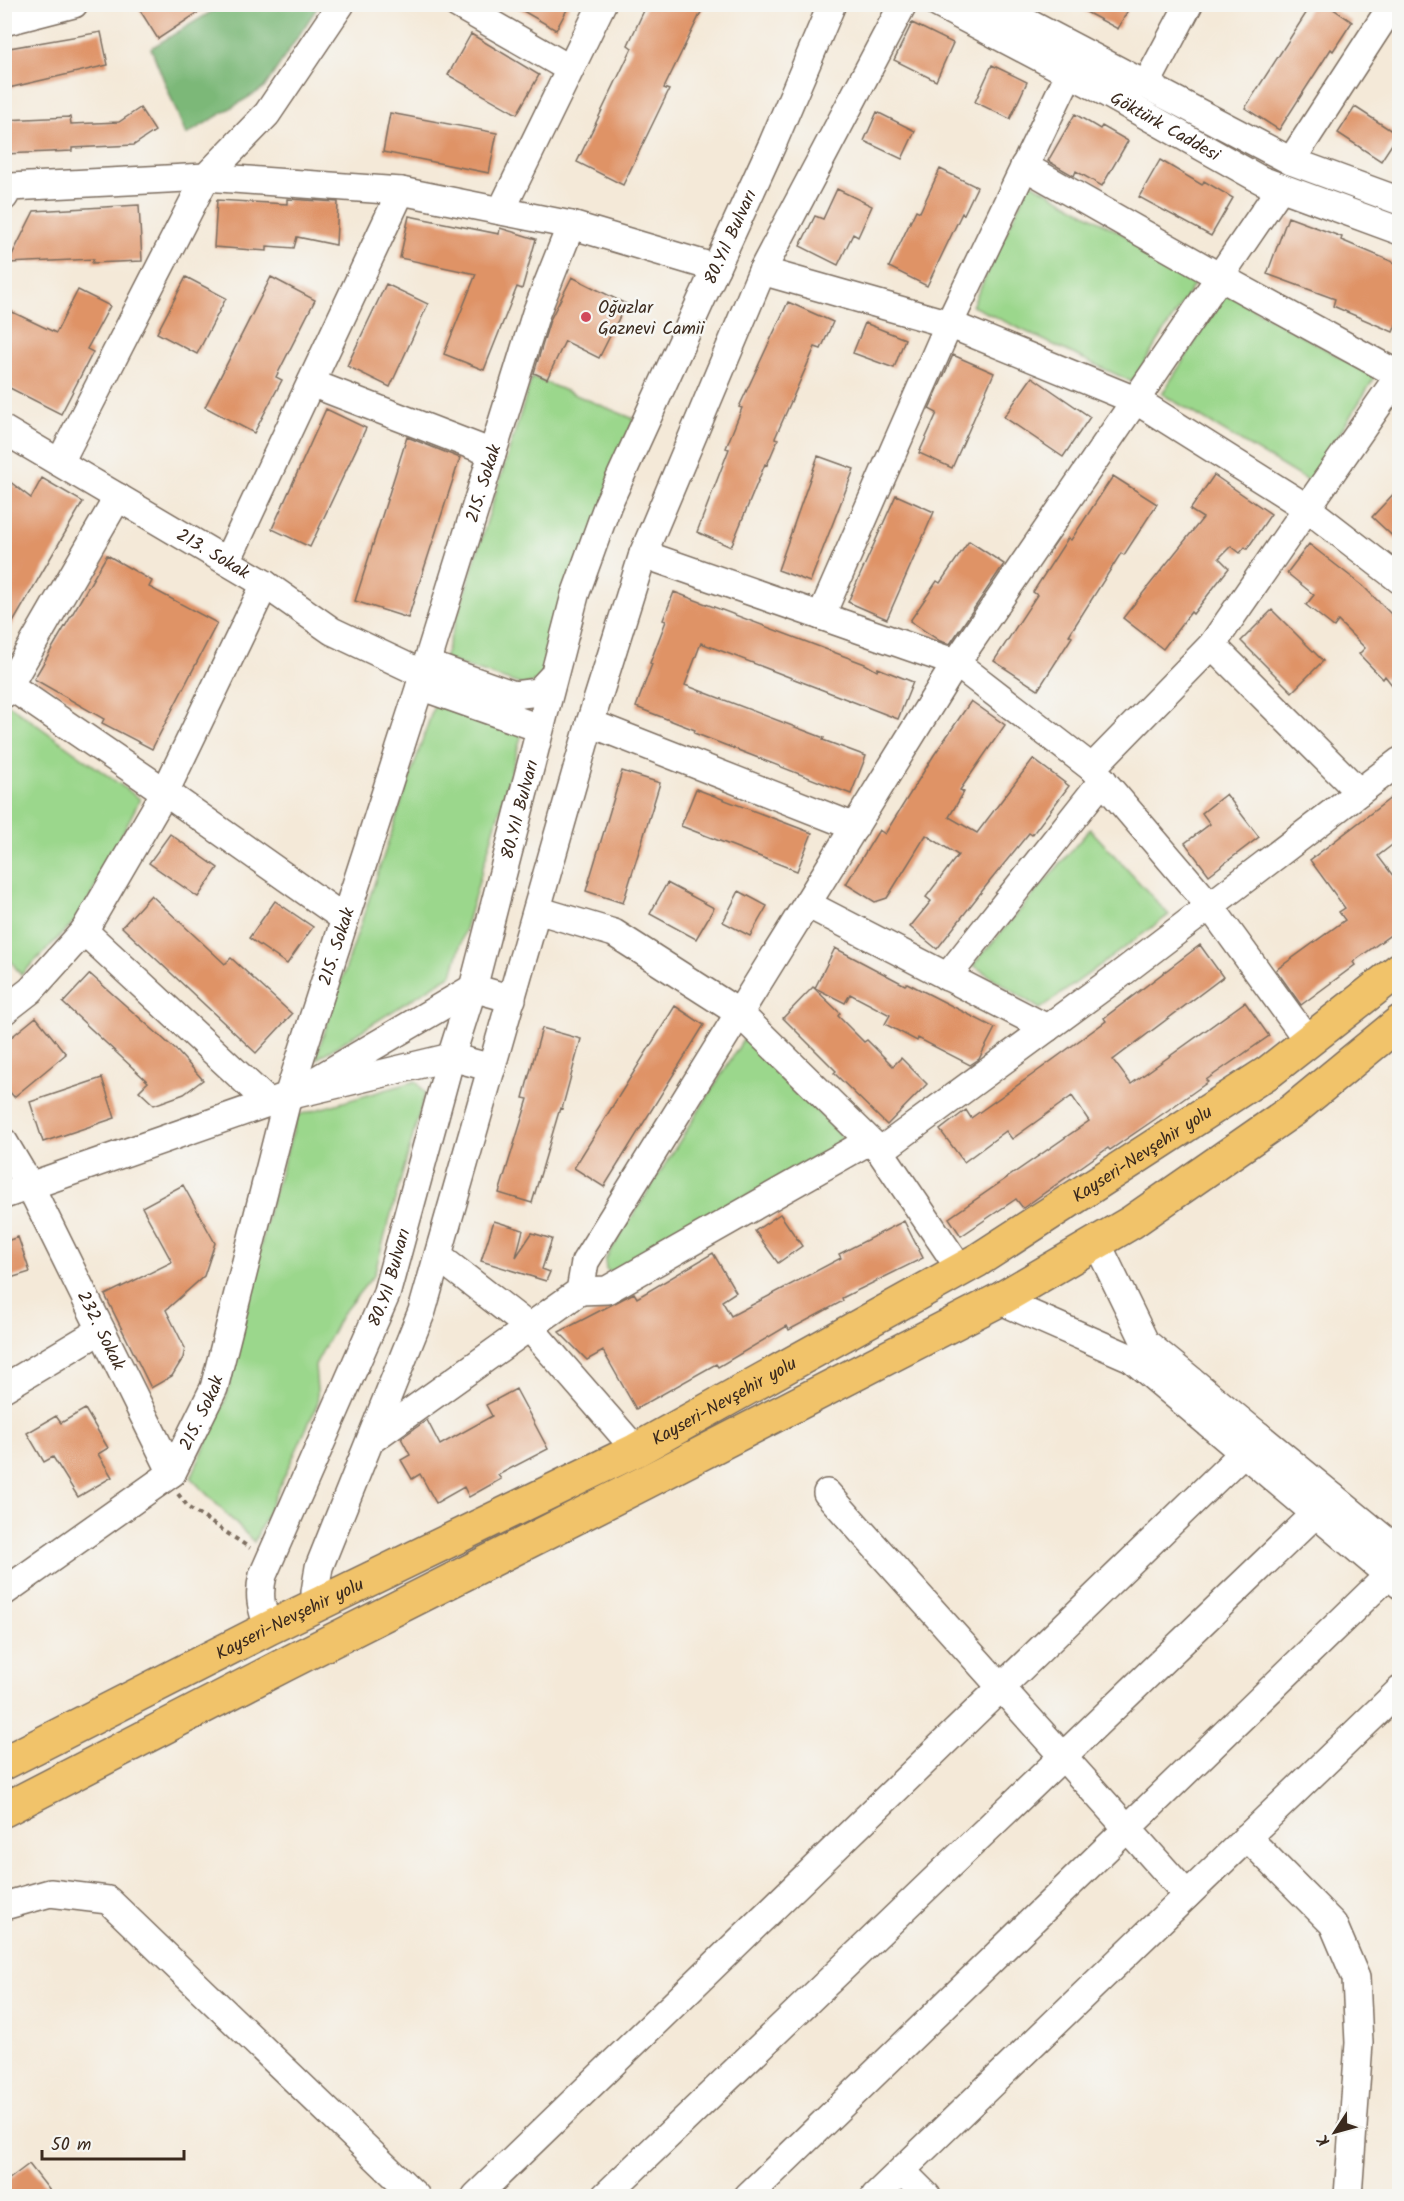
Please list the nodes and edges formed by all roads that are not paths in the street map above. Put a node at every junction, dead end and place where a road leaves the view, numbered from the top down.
1 (74, 4) edge
2 (341, 4) edge
3 (457, 4) edge
4 (602, 4) edge
5 (832, 4) edge
6 (903, 4) edge
7 (938, 4) edge
8 (992, 4) edge
9 (1189, 4) edge
10 (1393, 4) edge
11 (4, 22) edge
12 (570, 69) junction
13 (1069, 74) junction
14 (1146, 85) junction
15 (1291, 161) junction
16 (1024, 166) junction
17 (206, 177) junction
18 (1281, 187) junction
19 (6, 190) edge
20 (400, 191) junction
21 (1400, 201) edge
22 (501, 211) junction
23 (571, 225) junction
24 (1400, 231) edge
25 (716, 268) junction
26 (762, 271) junction
27 (1220, 277) junction
28 (949, 324) junction
29 (311, 383) junction
30 (1396, 388) edge
31 (1137, 401) junction
32 (4, 430) edge
33 (492, 453) junction
34 (60, 462) junction
35 (118, 496) junction
36 (1307, 508) junction
37 (644, 554) junction
38 (227, 561) junction
39 (1400, 580) edge
40 (265, 584) junction
41 (821, 616) junction
42 (1212, 645) junction
43 (956, 663) junction
44 (423, 675) junction
45 (553, 676) junction
46 (7, 690) edge
47 (590, 723) junction
48 (539, 728) junction
49 (1400, 761) edge
50 (1097, 774) junction
51 (165, 792) junction
52 (1359, 792) junction
53 (855, 827) junction
54 (807, 904) junction
55 (1210, 906) junction
56 (537, 910) junction
57 (345, 919) junction
58 (84, 931) junction
59 (1400, 969) edge
60 (947, 977) junction
61 (472, 988) junction
62 (512, 999) junction
63 (4, 1011) edge
64 (740, 1013) junction
65 (1400, 1022) edge
66 (1047, 1028) junction
67 (1308, 1041) junction
68 (451, 1058) junction
69 (492, 1068) junction
70 (279, 1099) junction
71 (4, 1142) edge
72 (874, 1146) junction
73 (30, 1186) junction
74 (4, 1196) edge
75 (1097, 1243) junction
76 (439, 1257) junction
77 (960, 1269) junction
78 (580, 1291) junction
79 (999, 1300) junction
80 (529, 1327) junction
81 (101, 1330) junction
82 (4, 1388) edge
83 (371, 1440) junction
84 (1251, 1444) junction
85 (636, 1450) junction
86 (172, 1473) junction
87 (827, 1493) dead end
88 (1324, 1506) junction
89 (1400, 1552) edge
90 (1396, 1575) edge
91 (4, 1593) edge
92 (318, 1604) junction
93 (269, 1628) junction
94 (335, 1639) junction
95 (286, 1664) junction
96 (1001, 1688) junction
97 (1400, 1690) edge
98 (1063, 1757) junction
99 (4, 1764) edge
100 (4, 1810) edge
101 (1128, 1828) junction
102 (1246, 1838) junction
103 (1187, 1895) junction
104 (4, 1906) edge
105 (902, 2171) junction
106 (416, 2196) edge
107 (476, 2196) edge
108 (605, 2196) edge
109 (748, 2196) edge
110 (875, 2196) edge
111 (927, 2196) edge
112 (1348, 2196) edge

1 - 11 street
2 - 17 street
3 - 12 street
4 - 12 street
5 - 25 street, 80.Yıl Bulvarı
6 - 26 street
7 - 13 street, Göktürk Caddesi
8 - 14 street, Göktürk Caddesi
9 - 14 street
10 - 15 street
12 - 22 street
13 - 16 street
13 - 18 street, Göktürk Caddesi
14 - 15 street, Göktürk Caddesi
15 - 21 street, Göktürk Caddesi
16 - 27 street
16 - 28 street
17 - 19 street
17 - 20 street
17 - 34 street
18 - 24 street, Göktürk Caddesi
18 - 27 street
20 - 22 street
20 - 29 street
22 - 23 street
23 - 25 street
23 - 33 street, 215. Sokak
25 - 45 street, 80.Yıl Bulvarı
26 - 28 street
26 - 37 street
27 - 30 street
27 - 31 street
28 - 31 street
28 - 41 street
29 - 33 street
29 - 38 street
30 - 36 street
31 - 36 street
31 - 43 street
32 - 34 street, 213. Sokak
33 - 44 street, 215. Sokak
34 - 35 street, 213. Sokak
35 - 38 street, 213. Sokak
35 - 46 street
36 - 39 street
36 - 42 street
37 - 41 street
37 - 47 street
38 - 40 street, 213. Sokak
40 - 44 street, 213. Sokak
40 - 51 street
41 - 43 street
42 - 50 street
42 - 52 street
43 - 50 street
43 - 53 street
44 - 45 street, 213. Sokak
44 - 48 street, 213. Sokak
44 - 57 street, 215. Sokak
45 - 48 street, 80.Yıl Bulvarı
46 - 51 street
47 - 53 street
47 - 56 street
48 - 61 street, 80.Yıl Bulvarı
49 - 52 street
50 - 55 street
50 - 60 street
51 - 57 street
51 - 58 street
52 - 55 street
53 - 54 street
54 - 60 street
54 - 64 street
55 - 66 street
55 - 67 street
56 - 62 street
56 - 64 street
57 - 70 street, 215. Sokak
58 - 63 street
58 - 70 street
59 - 67 highway, Kayseri-Nevşehir yolu
60 - 66 street
61 - 62 street
61 - 68 street, 80.Yıl Bulvarı
61 - 70 street
62 - 69 street
64 - 72 street
64 - 78 street
65 - 75 highway, Kayseri-Nevşehir yolu
66 - 72 street
67 - 77 highway, Kayseri-Nevşehir yolu
68 - 69 street
68 - 70 street
68 - 93 street, 80.Yıl Bulvarı
69 - 76 street
70 - 73 street
70 - 86 street, 215. Sokak
71 - 73 street, 232. Sokak
72 - 77 street
72 - 78 street
73 - 74 street
73 - 81 street, 232. Sokak
75 - 79 highway, Kayseri-Nevşehir yolu
75 - 84 street
76 - 80 street
76 - 83 street
77 - 85 highway, Kayseri-Nevşehir yolu
78 - 80 street
79 - 84 street
79 - 94 highway, Kayseri-Nevşehir yolu
80 - 83 street
80 - 85 street
81 - 82 street
81 - 86 street, 232. Sokak
83 - 92 street
84 - 88 street
84 - 96 street
85 - 92 highway, Kayseri-Nevşehir yolu
86 - 91 street, 215. Sokak
87 - 96 street
88 - 89 street
88 - 90 street
88 - 98 street
90 - 101 street
92 - 93 highway, Kayseri-Nevşehir yolu
92 - 94 highway
93 - 95 highway
93 - 99 highway, Kayseri-Nevşehir yolu
94 - 95 highway, Kayseri-Nevşehir yolu
95 - 100 highway, Kayseri-Nevşehir yolu
96 - 98 street
96 - 107 street
97 - 102 street
98 - 101 street
98 - 108 street
101 - 103 street
101 - 109 street
102 - 103 street
102 - 112 street
103 - 105 street
104 - 106 street
105 - 110 street
105 - 111 street

